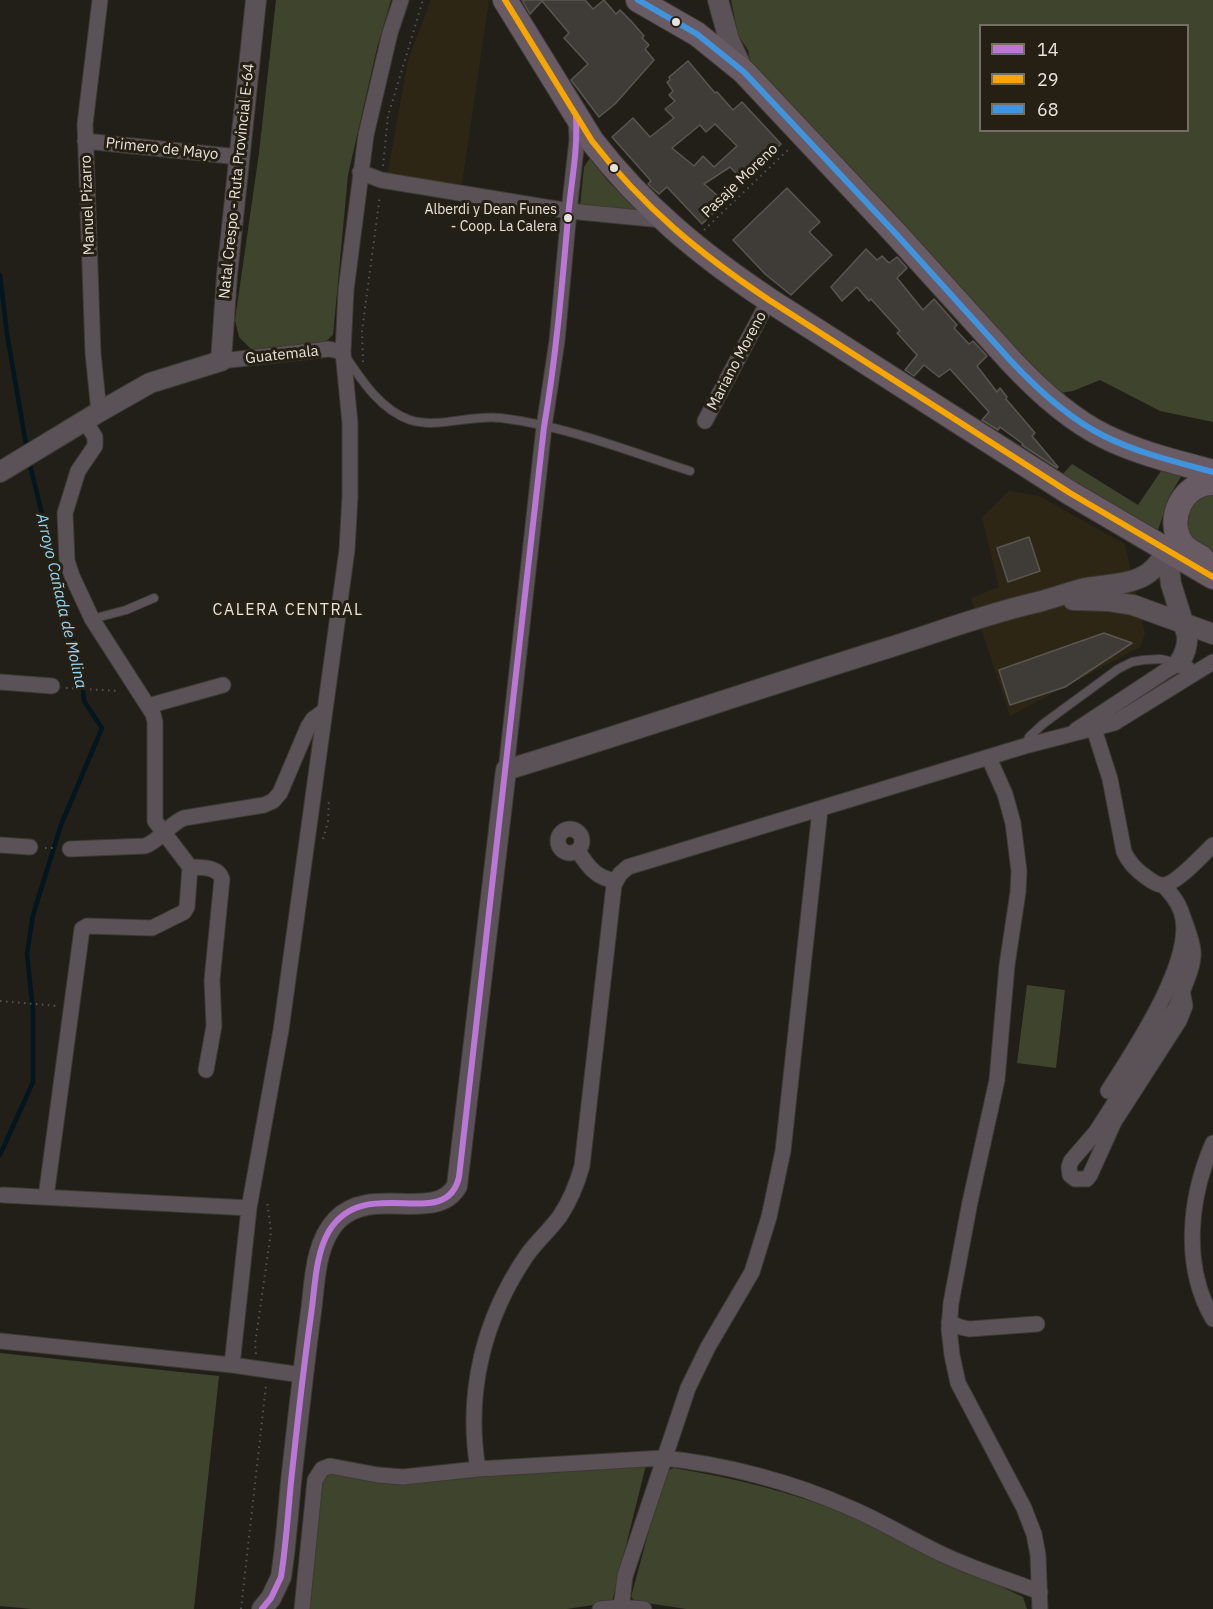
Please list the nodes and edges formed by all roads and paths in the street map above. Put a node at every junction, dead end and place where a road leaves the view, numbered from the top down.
1 (100, 0) edge
2 (256, 0) edge
3 (401, 0) edge
4 (505, 0) edge
5 (638, 0) edge
6 (718, 0) edge
7 (744, 72) junction
8 (576, 117) junction
9 (804, 135) junction
10 (85, 141) junction
11 (239, 157) junction
12 (360, 172) junction
13 (568, 211) junction
14 (662, 220) junction
15 (691, 243) junction
16 (770, 300) junction
17 (343, 352) junction
18 (221, 362) junction
19 (92, 416) junction
20 (705, 421) dead end
21 (544, 427) junction
22 (4, 469) edge
23 (690, 471) dead end
24 (1213, 472) edge
25 (1213, 483) edge
26 (1177, 510) junction
27 (1162, 547) junction
28 (1213, 569) edge
29 (1213, 577) edge
30 (154, 598) dead end
31 (1050, 599) junction
32 (92, 619) junction
33 (1184, 624) junction
34 (1213, 634) edge
35 (1213, 662) edge
36 (1186, 668) junction
37 (0, 682) edge
38 (223, 685) dead end
39 (52, 686) joint
40 (115, 692) dead end
41 (148, 706) junction
42 (324, 711) junction
43 (1094, 729) junction
44 (1068, 735) junction
45 (1025, 747) junction
46 (989, 759) junction
47 (506, 770) junction
48 (820, 810) junction
49 (164, 833) junction
50 (0, 844) edge
51 (1213, 845) edge
52 (30, 847) joint
53 (70, 849) joint
54 (578, 851) dead end
55 (190, 867) junction
56 (616, 880) junction
57 (1163, 885) junction
58 (1182, 914) junction
59 (1182, 990) junction
60 (0, 1001) edge
61 (65, 1007) dead end
62 (206, 1070) dead end
63 (1108, 1091) dead end
64 (1213, 1143) edge
65 (3, 1195) dead end
66 (46, 1197) junction
67 (249, 1208) junction
68 (1213, 1320) edge
69 (950, 1322) junction
70 (1037, 1324) dead end
71 (0, 1341) edge
72 (232, 1365) junction
73 (302, 1375) junction
74 (663, 1458) junction
75 (478, 1469) junction
76 (1040, 1592) junction
77 (621, 1608) edge
78 (262, 1609) edge
79 (302, 1609) edge
80 (600, 1609) edge
81 (644, 1609) edge
82 (1040, 1609) edge
83 (1046, 1609) edge

1 - 10 street, Manuel Pizarro
2 - 11 street, Natal Crespo - Ruta Provincial E-64
3 - 12 street
4 - 8 main road
5 - 7 main road
6 - 7 street
7 - 9 main road
8 - 13 street
8 - 14 main road
9 - 15 path, Pasaje Moreno
9 - 24 main road
10 - 11 street, Primero de Mayo
10 - 19 street, Manuel Pizarro
11 - 18 street, Natal Crespo - Ruta Provincial E-64
12 - 13 street
12 - 17 street
13 - 14 street
13 - 21 street
14 - 15 main road
15 - 16 main road
16 - 20 street, Mariano Moreno
16 - 27 main road
17 - 18 street, Guatemala
17 - 21 lane
17 - 42 street
18 - 19 street
19 - 22 street
19 - 32 street, Manuel Pizarro
21 - 23 lane
21 - 47 street
25 - 26 main road
26 - 27 main road
26 - 28 main road
27 - 29 main road
27 - 31 street
27 - 33 street
30 - 32 lane
31 - 33 street
31 - 47 street
32 - 41 street, Manuel Pizarro
33 - 34 street
33 - 36 street
35 - 36 street
36 - 43 street
36 - 44 street
36 - 45 lane
37 - 39 street
38 - 41 street
39 - 40 path
41 - 49 street, Manuel Pizarro
42 - 49 street
42 - 67 street
43 - 44 street
43 - 57 street
44 - 45 street
45 - 46 street
46 - 48 street
46 - 69 street
47 - 73 street
48 - 56 street
48 - 74 street
49 - 53 street
49 - 55 street, Manuel Pizarro
50 - 52 street
51 - 57 street
52 - 53 path
54 - 56 street
55 - 62 street
55 - 66 street
56 - 75 street
57 - 58 street
58 - 59 street
58 - 63 street
59 - 59 street
60 - 61 path
64 - 68 street
65 - 66 street
66 - 67 street
67 - 72 street
69 - 70 street
69 - 76 street
71 - 72 street
72 - 73 street
73 - 78 street
74 - 75 street
74 - 76 street
74 - 77 street
75 - 79 street
76 - 82 street
76 - 83 street
77 - 80 street
77 - 81 street

